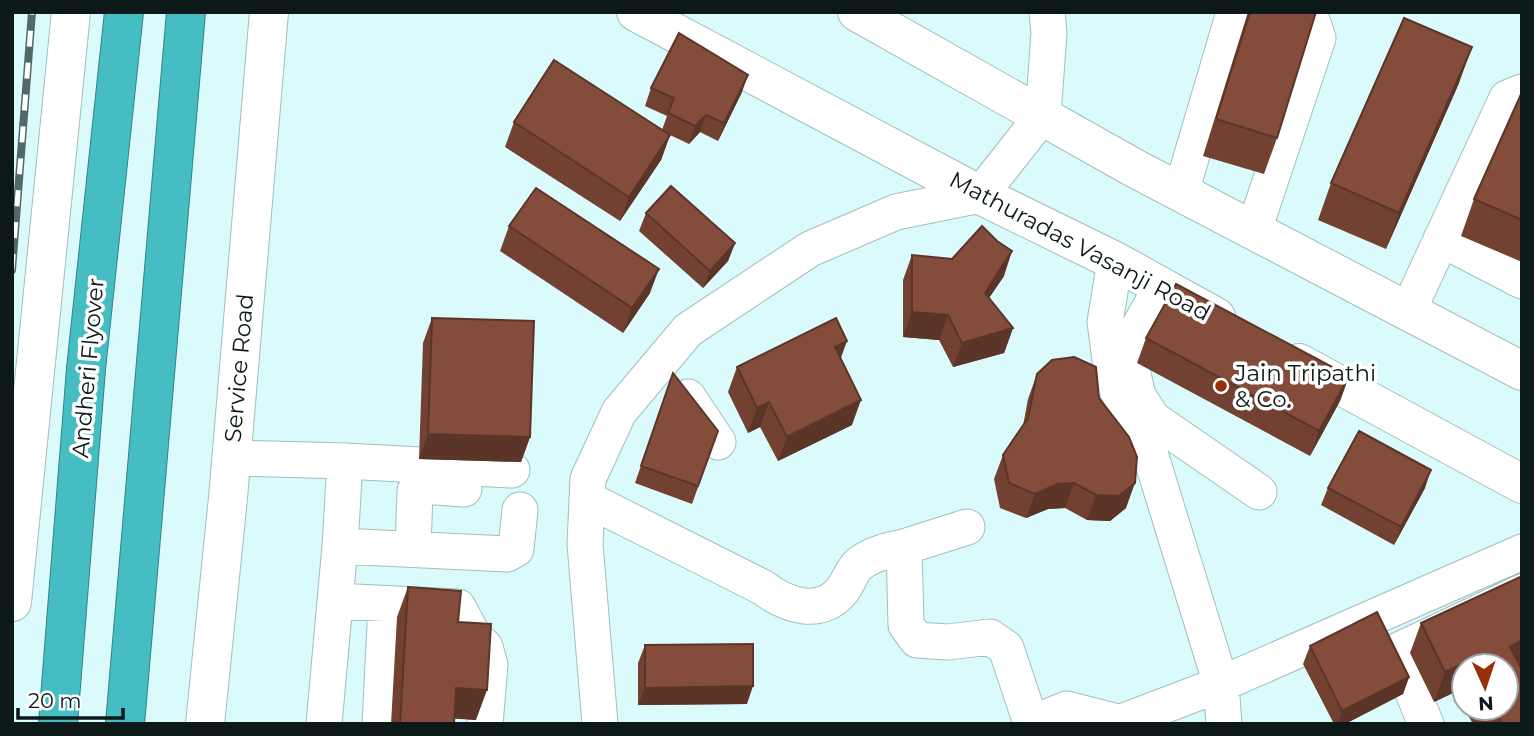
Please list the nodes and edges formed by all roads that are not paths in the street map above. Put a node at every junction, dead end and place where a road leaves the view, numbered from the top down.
1 (71, 12) edge
2 (124, 12) edge
3 (186, 12) edge
4 (269, 12) edge
5 (636, 12) edge
6 (857, 12) edge
7 (1047, 12) edge
8 (1238, 12) edge
9 (1281, 12) edge
10 (1522, 92) edge
11 (1043, 115) junction
12 (1181, 192) junction
13 (980, 195) junction
14 (1254, 230) junction
15 (1441, 239) junction
16 (1115, 261) junction
17 (1522, 281) edge
18 (1161, 288) junction
19 (1408, 311) junction
20 (664, 359) junction
21 (1522, 370) edge
22 (718, 442) edge
23 (231, 458) junction
24 (345, 461) junction
25 (1522, 484) edge
26 (515, 491) junction
27 (1259, 492) dead end
28 (587, 499) junction
29 (967, 527) dead end
30 (340, 546) junction
31 (904, 547) junction
32 (413, 550) junction
33 (1522, 552) edge
34 (1522, 592) edge
35 (335, 601) junction
36 (12, 602) edge
37 (386, 604) junction
38 (1222, 684) junction
39 (1117, 723) edge
40 (58, 724) edge
41 (125, 724) edge
42 (205, 724) edge
43 (324, 724) edge
44 (380, 724) edge
45 (485, 724) edge
46 (600, 724) edge
47 (1031, 724) edge
48 (1224, 724) edge
49 (1426, 724) edge

1 - 36 main road
2 - 40 highway, Andheri Flyover
3 - 41 highway
4 - 23 main road, Service Road
5 - 13 main road, Mathuradas Vasanji Road
6 - 11 main road
7 - 11 street
8 - 12 street
9 - 14 street
10 - 15 street
11 - 12 main road
11 - 13 street
12 - 14 main road
13 - 16 main road, Mathuradas Vasanji Road
13 - 20 street
14 - 19 main road
15 - 17 street
15 - 19 street
16 - 18 main road, Mathuradas Vasanji Road
16 - 38 street
18 - 25 main road, Mathuradas Vasanji Road
18 - 27 street
19 - 21 main road
20 - 22 street
20 - 28 street
23 - 24 street
23 - 42 main road, Service Road
24 - 26 street
24 - 30 street
26 - 32 street
26 - 32 street
28 - 31 street
28 - 46 street
29 - 31 street
30 - 32 street
30 - 35 street
31 - 47 street
33 - 38 street
34 - 49 street
35 - 37 street
35 - 43 street
37 - 44 street
37 - 45 street
38 - 39 street
38 - 48 street
39 - 47 street

